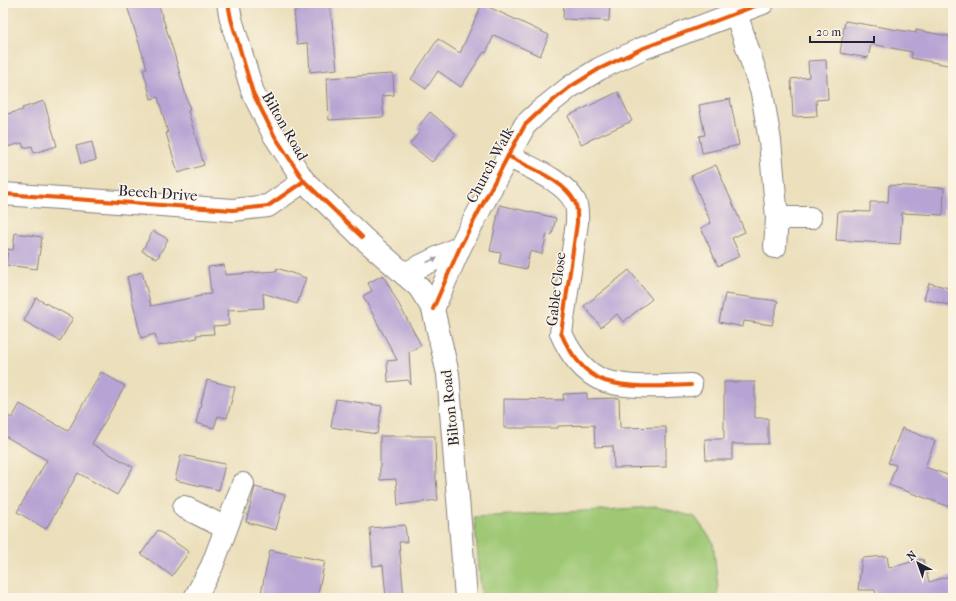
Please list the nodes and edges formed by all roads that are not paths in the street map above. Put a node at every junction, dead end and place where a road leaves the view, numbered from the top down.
1 (228, 3) edge
2 (763, 3) edge
3 (736, 13) junction
4 (508, 156) junction
5 (304, 181) junction
6 (3, 194) edge
7 (777, 218) junction
8 (810, 218) dead end
9 (460, 247) junction
10 (775, 247) dead end
11 (404, 274) junction
12 (433, 308) junction
13 (691, 385) dead end
14 (243, 484) dead end
15 (184, 507) dead end
16 (226, 528) junction
17 (195, 598) edge
18 (466, 598) edge

1 - 5 street, Bilton Road
2 - 3 street, Church Walk
3 - 4 street, Church Walk
3 - 7 street
4 - 9 street, Church Walk
4 - 13 street, Gable Close
5 - 6 street, Beech Drive
5 - 11 street, Bilton Road
7 - 8 street
7 - 10 street
11 -> 9 street
9 - 12 street, Church Walk
11 - 12 street, Bilton Road
12 - 18 street, Bilton Road
14 - 16 street
15 - 16 street
16 - 17 street

